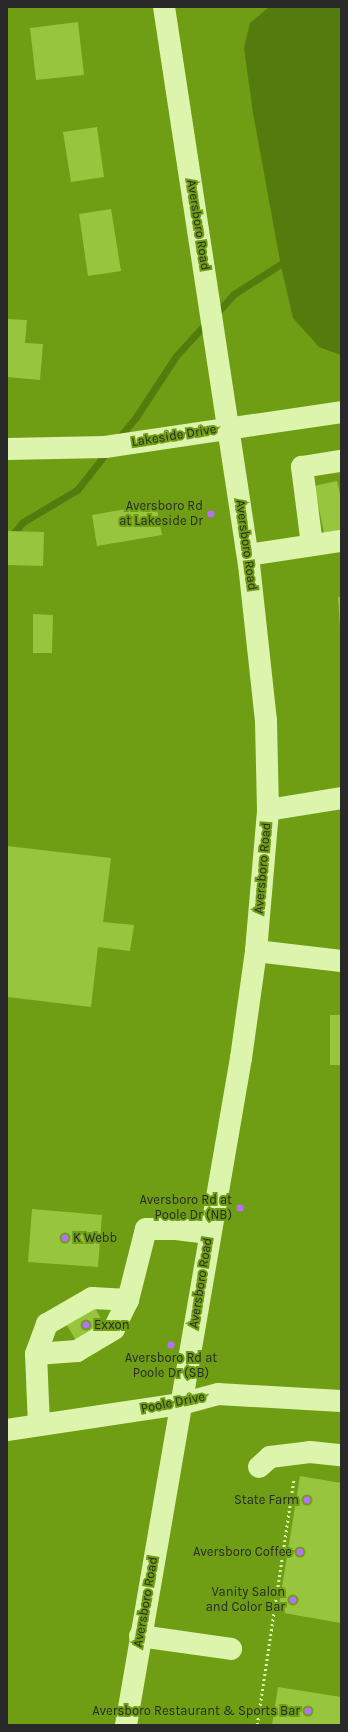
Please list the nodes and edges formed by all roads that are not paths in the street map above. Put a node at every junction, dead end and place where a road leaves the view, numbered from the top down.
1 (164, 7) edge
2 (341, 412) edge
3 (229, 428) junction
4 (7, 449) edge
5 (341, 461) edge
6 (341, 540) edge
7 (312, 545) junction
8 (248, 555) junction
9 (341, 798) edge
10 (268, 810) junction
11 (256, 951) junction
12 (341, 961) edge
13 (209, 1233) junction
14 (128, 1300) junction
15 (36, 1354) junction
16 (341, 1401) edge
17 (181, 1404) junction
18 (39, 1425) junction
19 (7, 1430) edge
20 (341, 1455) edge
21 (259, 1466) dead end
22 (140, 1636) junction
23 (231, 1649) dead end
24 (126, 1725) edge

1 - 3 street, Aversboro Road
2 - 3 street, Lakeside Drive
3 - 4 street, Lakeside Drive
3 - 8 street, Aversboro Road
5 - 7 street
6 - 7 street
7 - 8 street
8 - 10 street, Aversboro Road
9 - 10 street
10 - 11 street, Aversboro Road
11 - 12 street
11 - 13 street, Aversboro Road
13 - 14 street
13 - 17 street, Aversboro Road
14 - 15 street
14 - 15 street
15 - 18 street
16 - 17 street, Poole Drive
17 - 18 street, Poole Drive
17 - 22 street, Aversboro Road
18 - 19 street, Poole Drive
20 - 21 street
22 - 23 street
22 - 24 street, Aversboro Road

